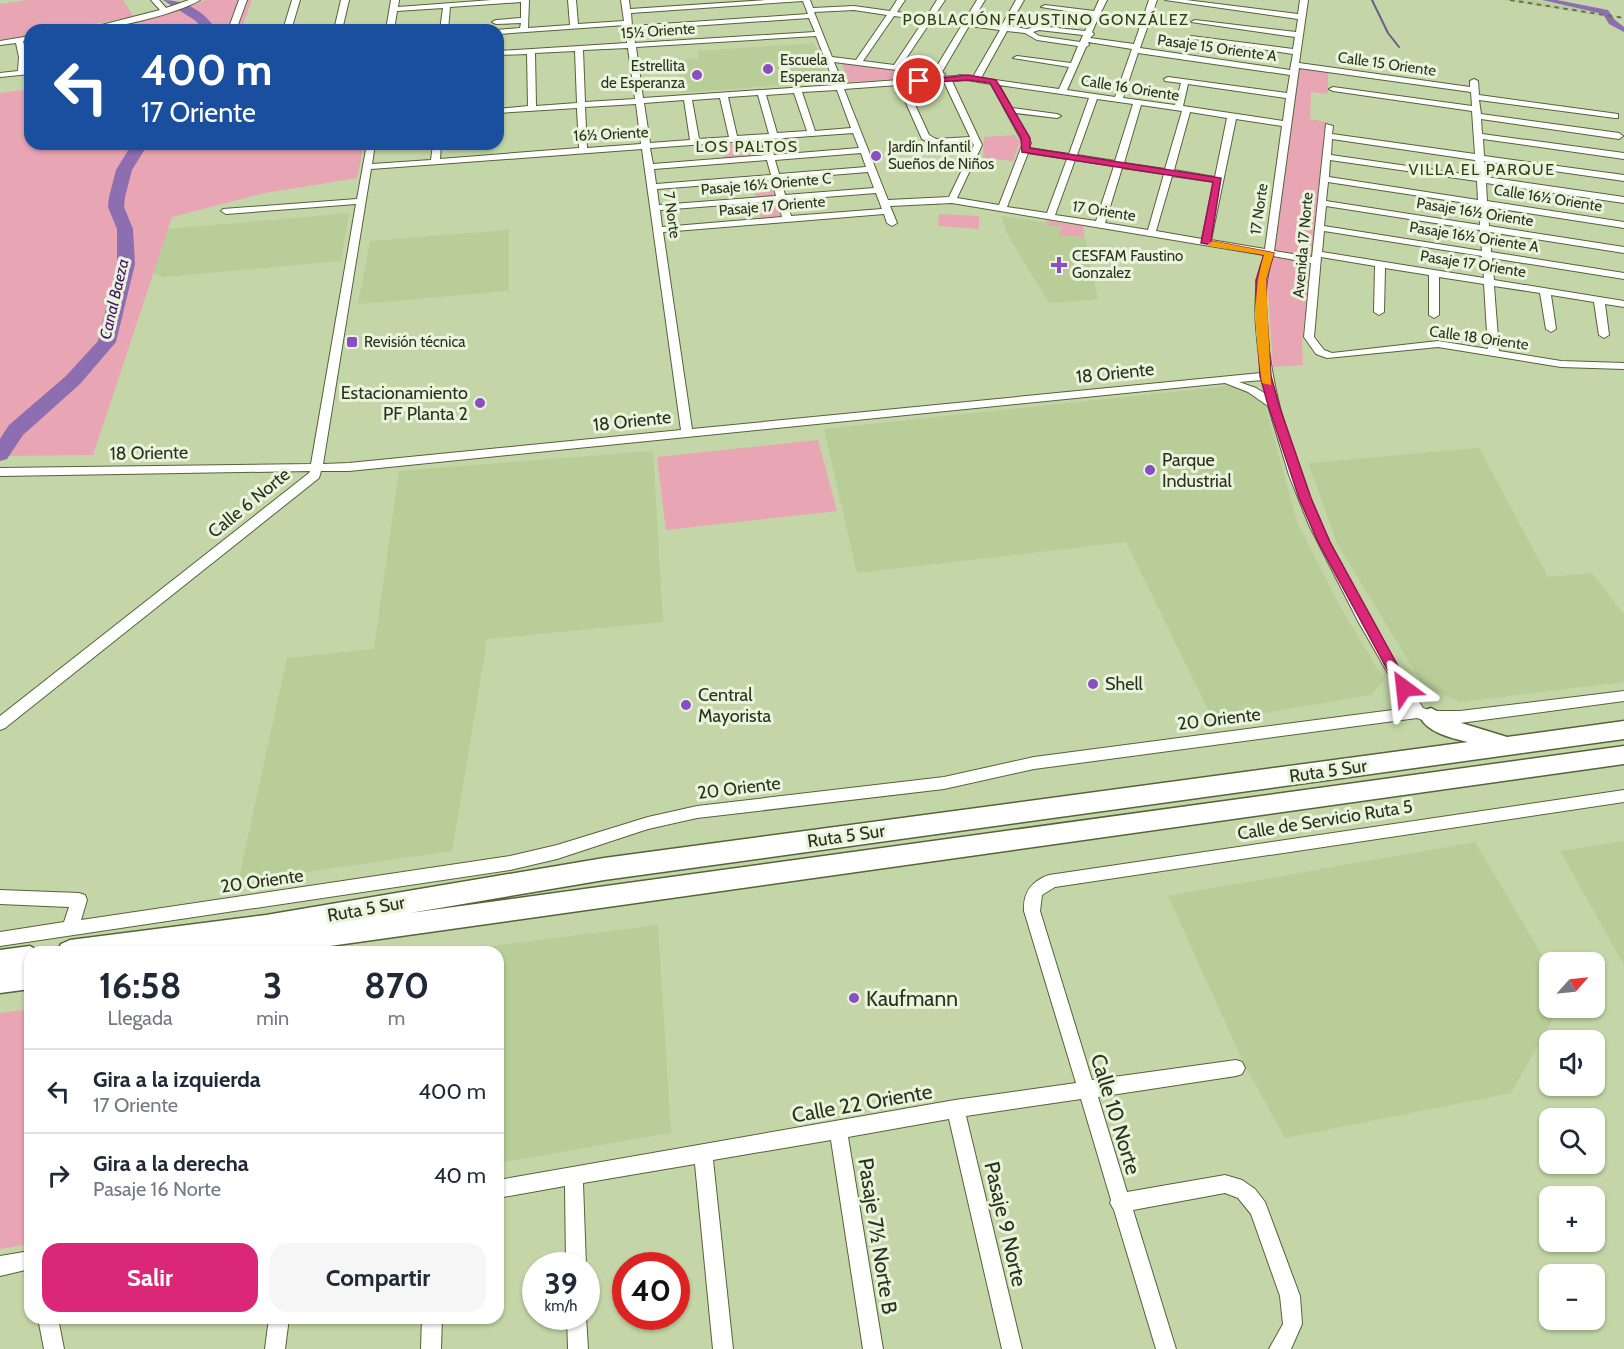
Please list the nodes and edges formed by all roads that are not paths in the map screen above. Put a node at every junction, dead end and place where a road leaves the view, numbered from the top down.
1 (155, 0) edge
2 (196, 0) edge
3 (243, 0) edge
4 (296, 0) edge
5 (345, 0) edge
6 (513, 0) edge
7 (524, 0) edge
8 (572, 0) edge
9 (625, 0) edge
10 (800, 0) edge
11 (806, 0) edge
12 (901, 0) edge
13 (941, 0) edge
14 (981, 0) edge
15 (1020, 0) edge
16 (1103, 0) edge
17 (1153, 0) edge
18 (1169, 0) edge
19 (1249, 0) edge
20 (1304, 0) edge
21 (457, 2) edge
22 (496, 2) junction
23 (1200, 2) edge
24 (394, 4) edge
25 (447, 5) junction
26 (1045, 7) dead end
27 (170, 10) junction
28 (1246, 10) junction
29 (627, 11) junction
30 (811, 13) junction
31 (892, 13) junction
32 (1099, 14) junction
33 (1303, 17) junction
34 (929, 18) junction
35 (525, 20) junction
36 (1195, 22) junction
37 (967, 23) junction
38 (127, 24) edge
39 (234, 24) edge
40 (289, 24) edge
41 (339, 24) edge
42 (391, 24) edge
43 (445, 24) edge
44 (496, 24) edge
45 (504, 26) edge
46 (629, 26) junction
47 (574, 27) junction
48 (504, 29) edge
49 (1005, 29) junction
50 (525, 30) junction
51 (514, 31) junction
52 (820, 34) junction
53 (1299, 36) junction
54 (24, 39) edge
55 (1087, 39) junction
56 (19, 40) junction
57 (0, 43) edge
58 (632, 46) junction
59 (579, 49) junction
60 (1137, 49) junction
61 (514, 52) junction
62 (531, 52) junction
63 (1297, 52) junction
64 (504, 53) edge
65 (1017, 58) dead end
66 (830, 59) junction
67 (24, 62) edge
68 (859, 62) junction
69 (1075, 66) junction
70 (897, 67) junction
71 (1335, 67) junction
72 (1295, 69) junction
73 (24, 72) edge
74 (937, 73) junction
75 (0, 75) edge
76 (972, 78) junction
77 (947, 79) junction
78 (1168, 79) dead end
79 (993, 81) junction
80 (901, 82) junction
81 (1185, 82) junction
82 (840, 86) junction
83 (797, 89) junction
84 (1474, 89) junction
85 (1062, 91) junction
86 (761, 92) junction
87 (723, 95) junction
88 (1094, 96) junction
89 (1291, 96) junction
90 (687, 97) junction
91 (1118, 100) junction
92 (639, 101) junction
93 (1138, 102) junction
94 (582, 105) junction
95 (532, 109) junction
96 (1182, 109) junction
97 (1009, 110) junction
98 (504, 111) edge
99 (1476, 112) junction
100 (1057, 116) dead end
101 (1232, 116) junction
102 (1288, 124) junction
103 (857, 130) junction
104 (812, 133) junction
105 (1478, 136) junction
106 (1619, 136) junction
107 (769, 137) junction
108 (977, 139) junction
109 (734, 140) junction
110 (695, 143) junction
111 (647, 145) junction
112 (582, 149) junction
113 (370, 150) edge
114 (436, 150) edge
115 (496, 150) edge
116 (864, 150) junction
117 (1025, 150) junction
118 (496, 156) junction
119 (1624, 156) edge
120 (770, 157) junction
121 (1072, 157) junction
122 (1326, 157) junction
123 (1479, 158) junction
124 (435, 161) junction
125 (1119, 165) junction
126 (367, 167) junction
127 (650, 167) junction
128 (872, 169) junction
129 (1171, 172) junction
130 (776, 177) junction
131 (1624, 178) edge
132 (1324, 179) junction
133 (1481, 179) junction
134 (1218, 180) junction
135 (653, 187) junction
136 (879, 190) junction
137 (781, 198) junction
138 (952, 200) junction
139 (1624, 200) edge
140 (361, 201) junction
141 (1322, 203) junction
142 (1483, 203) junction
143 (886, 207) junction
144 (656, 208) junction
145 (1002, 209) junction
146 (226, 211) dead end
147 (1050, 217) junction
148 (787, 219) junction
149 (892, 223) dead end
150 (1100, 225) junction
151 (1624, 225) edge
152 (1320, 228) junction
153 (1485, 228) junction
154 (659, 230) junction
155 (1151, 234) junction
156 (1206, 243) junction
157 (1624, 250) edge
158 (1269, 253) junction
159 (1486, 254) junction
160 (1318, 257) junction
161 (1380, 264) junction
162 (1434, 273) junction
163 (1624, 276) edge
164 (1489, 282) junction
165 (1545, 291) junction
166 (1599, 299) junction
167 (1624, 303) edge
168 (1379, 312) dead end
169 (1434, 315) dead end
170 (1551, 329) dead end
171 (1604, 335) dead end
172 (1494, 353) junction
173 (1331, 356) joint
174 (1624, 366) edge
175 (1265, 376) junction
176 (1221, 380) junction
177 (1274, 405) junction
178 (687, 434) junction
179 (316, 469) junction
180 (1, 472) edge
181 (1624, 696) edge
182 (1424, 714) junction
183 (0, 724) edge
184 (1624, 730) edge
185 (1521, 744) junction
186 (1624, 755) edge
187 (1624, 796) edge
188 (1035, 891) joint
189 (0, 897) edge
190 (41, 898) junction
191 (0, 904) edge
192 (0, 939) edge
193 (70, 941) edge
194 (251, 946) edge
195 (24, 959) edge
196 (0, 962) edge
197 (24, 978) edge
198 (0, 981) edge
199 (1236, 1068) dead end
200 (1085, 1091) junction
201 (955, 1109) junction
202 (838, 1129) junction
203 (703, 1153) junction
204 (574, 1177) junction
205 (504, 1188) edge
206 (1119, 1203) junction
207 (576, 1252) edge
208 (24, 1261) edge
209 (0, 1266) edge
210 (49, 1324) edge
211 (278, 1324) edge
212 (432, 1324) edge
213 (577, 1330) edge
214 (54, 1349) edge
215 (275, 1349) edge
216 (431, 1349) edge
217 (578, 1349) edge
218 (723, 1349) edge
219 (873, 1349) edge
220 (1012, 1349) edge
221 (1166, 1349) edge
222 (1279, 1349) edge

1 - 27 street
2 - 27 street
3 - 39 street
4 - 40 street
5 - 41 street
6 - 7 street
6 - 22 street
7 - 35 street
8 - 47 street
9 - 29 street, 7 Norte
10 - 29 street
11 - 30 street
12 - 31 street
13 - 34 street
14 - 37 street
15 - 49 street
16 - 32 street
17 - 60 street
18 - 23 street
19 - 28 street
20 - 33 street, 17 Norte
21 - 22 street
21 - 25 street
22 - 44 street
23 - 28 street
23 - 36 street
24 - 25 street
24 - 42 street
25 - 43 street
26 - 32 street
27 - 38 street
28 - 33 street
29 - 46 street, 7 Norte
30 - 31 street
30 - 46 street
30 - 52 street
31 - 34 street
31 - 68 street
32 - 55 street
33 - 53 street, 17 Norte
34 - 70 street
35 - 45 street
35 - 50 street
36 - 53 street
36 - 63 street
37 - 49 street, Pasaje 15 Oriente A
37 - 74 street
46 - 47 street
46 - 58 street, 7 Norte
47 - 50 street
48 - 51 street
49 - 55 street, Pasaje 15 Oriente A
49 - 76 street
50 - 51 street
51 - 61 street
52 - 58 street, 15½ Oriente
52 - 66 street
53 - 63 street, 17 Norte
54 - 56 street
55 - 60 street, Pasaje 15 Oriente A
55 - 69 street
56 - 57 street
56 - 67 street
58 - 59 street, 15½ Oriente
58 - 92 street, 7 Norte
59 - 62 street, 15½ Oriente
59 - 94 street
60 - 72 street, Pasaje 15 Oriente A
60 - 91 street
61 - 62 street, 15½ Oriente
61 - 64 street, 15½ Oriente
62 - 95 street
63 - 72 street, 17 Norte
65 - 69 street
66 - 68 street, Calle 16 Oriente
66 - 82 street
68 - 70 street, Calle 16 Oriente
69 - 85 street
70 - 74 street, Calle 16 Oriente
71 - 72 street, Calle 15 Oriente
71 - 84 street, Calle 15 Oriente
71 - 99 street
72 - 89 street, 17 Norte
73 - 75 street
74 - 76 street, Calle 16 Oriente
76 - 77 street, Calle 16 Oriente
76 - 79 street, Calle 16 Oriente
77 - 80 street, Calle 16 Oriente
77 - 108 street
78 - 81 street
79 - 85 street, Calle 16 Oriente
79 - 97 street
80 - 82 street, Calle 16 Oriente
80 - 108 street
81 - 89 street
81 - 96 street
82 - 83 street, Calle 16 Oriente
82 - 103 street
83 - 86 street, Calle 16 Oriente
83 - 104 street
84 - 99 street
84 - 106 street, Calle 15 Oriente
85 - 88 street, Calle 16 Oriente
86 - 87 street, Calle 16 Oriente
86 - 107 street
87 - 90 street, Calle 16 Oriente
87 - 109 street
88 - 91 street, Calle 16 Oriente
88 - 121 street
89 - 102 street, 17 Norte
90 - 92 street, Calle 16 Oriente
90 - 110 street
91 - 93 street, Calle 16 Oriente
92 - 94 street, Calle 16 Oriente
92 - 111 street, 7 Norte
93 - 96 street, Calle 16 Oriente
93 - 125 street
94 - 95 street, Calle 16 Oriente
94 - 112 street
95 - 98 street, Calle 16 Oriente
96 - 101 street, Calle 16 Oriente
96 - 129 street
97 - 100 street
97 - 117 street
99 - 105 street
99 - 106 street
101 - 102 street, Calle 16 Oriente
101 - 134 street
102 - 158 street, 17 Norte
103 - 104 street, 16½ Oriente
103 - 116 street
104 - 107 street, 16½ Oriente
105 - 119 street
105 - 123 street
106 - 119 street
107 - 109 street, 16½ Oriente
107 - 120 street
108 - 138 street
109 - 110 street, 16½ Oriente
110 - 111 street, 16½ Oriente
111 - 112 street, 16½ Oriente
111 - 127 street, 7 Norte
112 - 118 street, 16½ Oriente
113 - 126 street, Calle 6 Norte
114 - 124 street
115 - 118 street
116 - 120 street
116 - 128 street
117 - 121 street
117 - 145 street
118 - 124 street, 16½ Oriente
120 - 127 street
120 - 130 street
121 - 125 street
121 - 147 street
122 - 123 street, Avenida 17 Norte
122 - 132 street, Avenida 17 Norte
122 - 133 street
123 - 131 street
123 - 133 street
124 - 126 street, 16½ Oriente
125 - 129 street
125 - 150 street
126 - 140 street, Calle 6 Norte
127 - 135 street, 7 Norte
128 - 130 street
128 - 136 street
129 - 134 street
129 - 155 street
130 - 135 street
130 - 137 street
132 - 141 street, Avenida 17 Norte
132 - 142 street, Calle 16½ Oriente
133 - 139 street
133 - 142 street
134 - 156 street
135 - 144 street, 7 Norte
136 - 137 street, Pasaje 16½ Oriente C
136 - 143 street
137 - 144 street, Pasaje 16½ Oriente C
137 - 148 street
138 - 143 street, 17 Oriente
138 - 145 street, 17 Oriente
140 - 146 street
140 - 179 street, Calle 6 Norte
141 - 152 street, Avenida 17 Norte
141 - 153 street, Pasaje 16½ Oriente
142 - 151 street, Calle 16½ Oriente
142 - 153 street
143 - 148 street, Pasaje 17 Oriente
143 - 149 street
144 - 154 street, 7 Norte
145 - 147 street, 17 Oriente
147 - 150 street, 17 Oriente
148 - 154 street, Pasaje 17 Oriente
150 - 155 street, 17 Oriente
152 - 159 street, Pasaje 16½ Oriente A
152 - 160 street, Avenida 17 Norte
153 - 157 street, Pasaje 16½ Oriente
153 - 159 street
154 - 178 street, 7 Norte
155 - 156 street, 17 Oriente
156 - 158 street, 17 Oriente
158 - 160 street, 17 Oriente
158 - 175 street, 17 Norte
159 - 163 street, Pasaje 16½ Oriente A
159 - 164 street
160 - 161 street, Pasaje 17 Oriente
160 - 173 street, Avenida 17 Norte
161 - 162 street, Pasaje 17 Oriente
161 - 168 street
162 - 164 street, Pasaje 17 Oriente
162 - 169 street
164 - 165 street, Pasaje 17 Oriente
164 - 172 street
165 - 166 street, Pasaje 17 Oriente
165 - 170 street
166 - 167 street, Pasaje 17 Oriente
166 - 171 street
172 - 173 street, Calle 18 Oriente
172 - 174 street, Calle 18 Oriente
175 - 176 street, 18 Oriente
175 - 177 street, 17 Norte
176 - 177 street
176 - 178 street, 18 Oriente
177 - 182 street, 17 Norte
178 - 179 street, 18 Oriente
179 - 180 street, 18 Oriente
179 - 183 street, Calle 6 Norte
181 - 182 street
182 - 185 highway
182 - 193 street, 20 Oriente
184 - 185 highway, Ruta 5 Sur
185 - 193 highway, Ruta 5 Sur
186 - 194 highway, Ruta 5 Sur
187 - 188 street, Calle de Servicio Ruta 5
188 - 200 street, Calle 10 Norte
189 - 190 street
190 - 191 street
190 - 193 street
192 - 193 street, 20 Oriente
195 - 196 highway
197 - 198 highway
199 - 200 street, Calle 22 Oriente
200 - 201 street, Calle 22 Oriente
200 - 206 street, Calle 10 Norte
201 - 202 street, Calle 22 Oriente
201 - 220 street, Pasaje 9 Norte
202 - 203 street, Calle 22 Oriente
202 - 219 street, Pasaje 7½ Norte B
203 - 204 street, Calle 22 Oriente
203 - 218 street
204 - 205 street, Calle 22 Oriente
204 - 207 street
206 - 221 street, Calle 10 Norte
206 - 222 street
208 - 209 street
210 - 214 street
211 - 215 street
212 - 216 street
213 - 217 street

